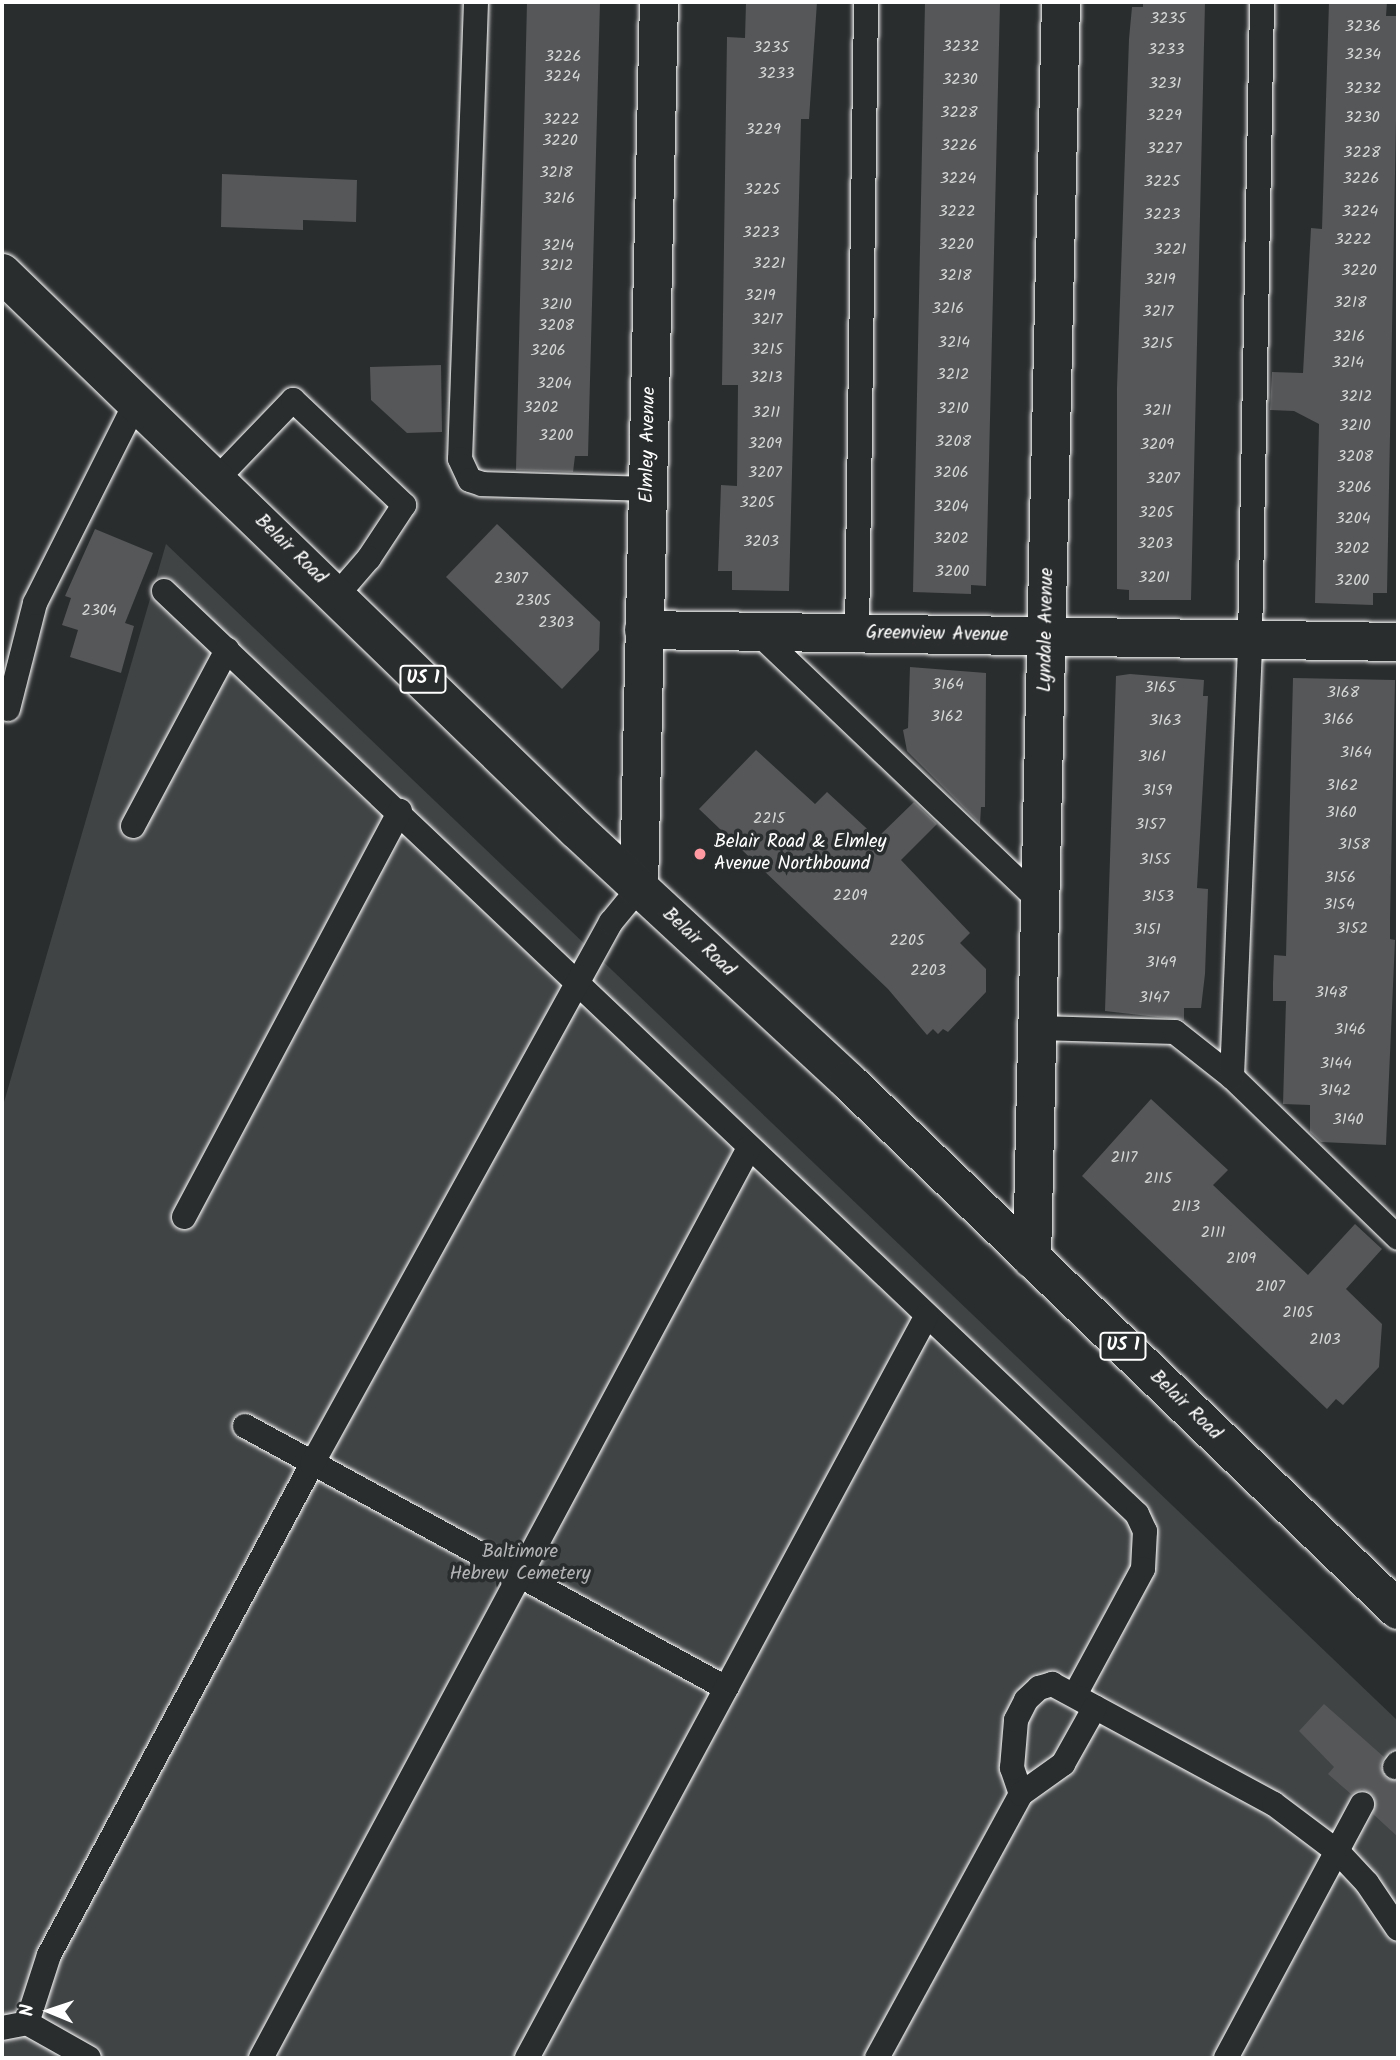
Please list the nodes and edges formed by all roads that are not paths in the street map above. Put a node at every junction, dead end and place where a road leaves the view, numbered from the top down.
1 (476, 2) edge
2 (659, 2) edge
3 (866, 2) edge
4 (1061, 2) edge
5 (1262, 2) edge
6 (2, 273) edge
7 (136, 402) junction
8 (216, 480) junction
9 (648, 489) junction
10 (164, 591) dead end
11 (337, 595) junction
12 (645, 630) junction
13 (757, 632) junction
14 (858, 634) junction
15 (1046, 636) junction
16 (1250, 640) junction
17 (1398, 642) edge
18 (227, 650) junction
19 (8, 709) dead end
20 (400, 811) junction
21 (133, 826) dead end
22 (639, 888) junction
23 (1041, 902) junction
24 (578, 982) junction
25 (1038, 1028) junction
26 (1231, 1077) junction
27 (750, 1148) junction
28 (184, 1217) dead end
29 (1398, 1238) edge
30 (1032, 1259) junction
31 (926, 1317) junction
32 (245, 1426) dead end
33 (312, 1464) junction
34 (520, 1577) junction
35 (1398, 1609) edge
36 (726, 1688) junction
37 (1085, 1700) junction
38 (1021, 1794) junction
39 (1362, 1804) dead end
40 (1338, 1852) junction
41 (1398, 1928) edge
42 (27, 2023) junction
43 (2, 2028) edge
44 (89, 2058) edge
45 (261, 2058) edge
46 (527, 2058) edge
47 (877, 2058) edge
48 (1226, 2058) edge

1 - 9 lane
2 - 9 street, Elmley Avenue
3 - 14 lane
4 - 15 street, Lyndale Avenue
5 - 16 lane
6 - 7 street, Belair Road / US 1
7 - 8 street, Belair Road / US 1
7 - 19 lane
8 - 11 street, Belair Road / US 1
8 - 11 lane
9 - 12 street, Elmley Avenue
10 - 18 lane
11 - 22 street, Belair Road / US 1
12 - 13 street, Greenview Avenue
12 - 22 street, Elmley Avenue
13 - 14 street, Greenview Avenue
13 - 23 lane
14 - 15 street, Greenview Avenue
15 - 16 street, Greenview Avenue
15 - 23 street, Lyndale Avenue
16 - 17 street, Greenview Avenue
16 - 26 lane
18 - 20 lane
18 - 21 lane
20 - 24 lane
20 - 28 lane
22 - 24 lane
22 - 30 street, Belair Road / US 1
23 - 25 street, Lyndale Avenue
24 - 27 lane
24 - 33 lane
25 - 26 lane
25 - 30 street, Lyndale Avenue
26 - 29 lane
27 - 31 lane
27 - 34 lane
30 - 35 street, Belair Road / US 1
31 - 36 lane
31 - 37 lane
32 - 33 lane
33 - 34 lane
33 - 42 lane
34 - 36 lane
34 - 45 lane
36 - 46 lane
37 - 38 lane
37 - 38 lane
37 - 40 lane
38 - 47 lane
39 - 40 lane
40 - 41 lane
40 - 48 lane
42 - 43 lane
42 - 44 lane

